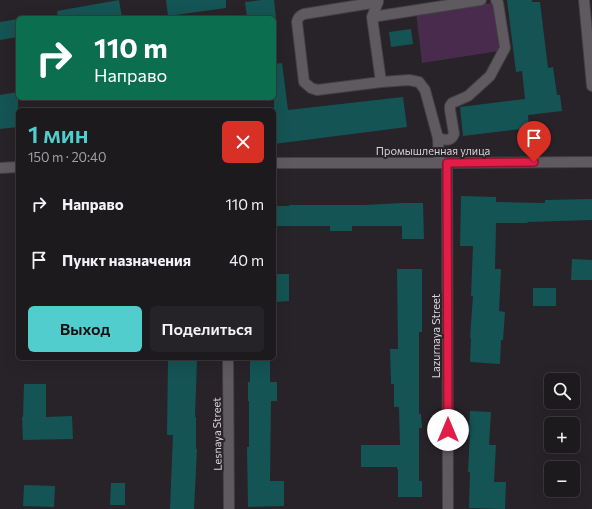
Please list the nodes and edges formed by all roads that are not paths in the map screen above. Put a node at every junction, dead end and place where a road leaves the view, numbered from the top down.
1 (481, 0) edge
2 (496, 0) edge
3 (584, 0) edge
4 (378, 1) edge
5 (372, 17) junction
6 (590, 38) edge
7 (381, 82) junction
8 (592, 86) edge
9 (438, 138) junction
10 (592, 162) edge
11 (276, 163) edge
12 (443, 163) junction
13 (16, 167) edge
14 (0, 168) edge
15 (228, 360) edge
16 (229, 509) edge
17 (448, 509) edge

1 - 5 street
2 - 9 street
3 - 6 street
4 - 5 street
4 - 7 street
5 - 7 street
6 - 8 street
7 - 9 street, Lazurnaya Street
9 - 12 street, Lazurnaya Street
10 - 12 street, Промышленная улица
11 - 12 street, Промышленная улица
12 - 17 street, Lazurnaya Street
13 - 14 street
15 - 16 street, Lesnaya Street

